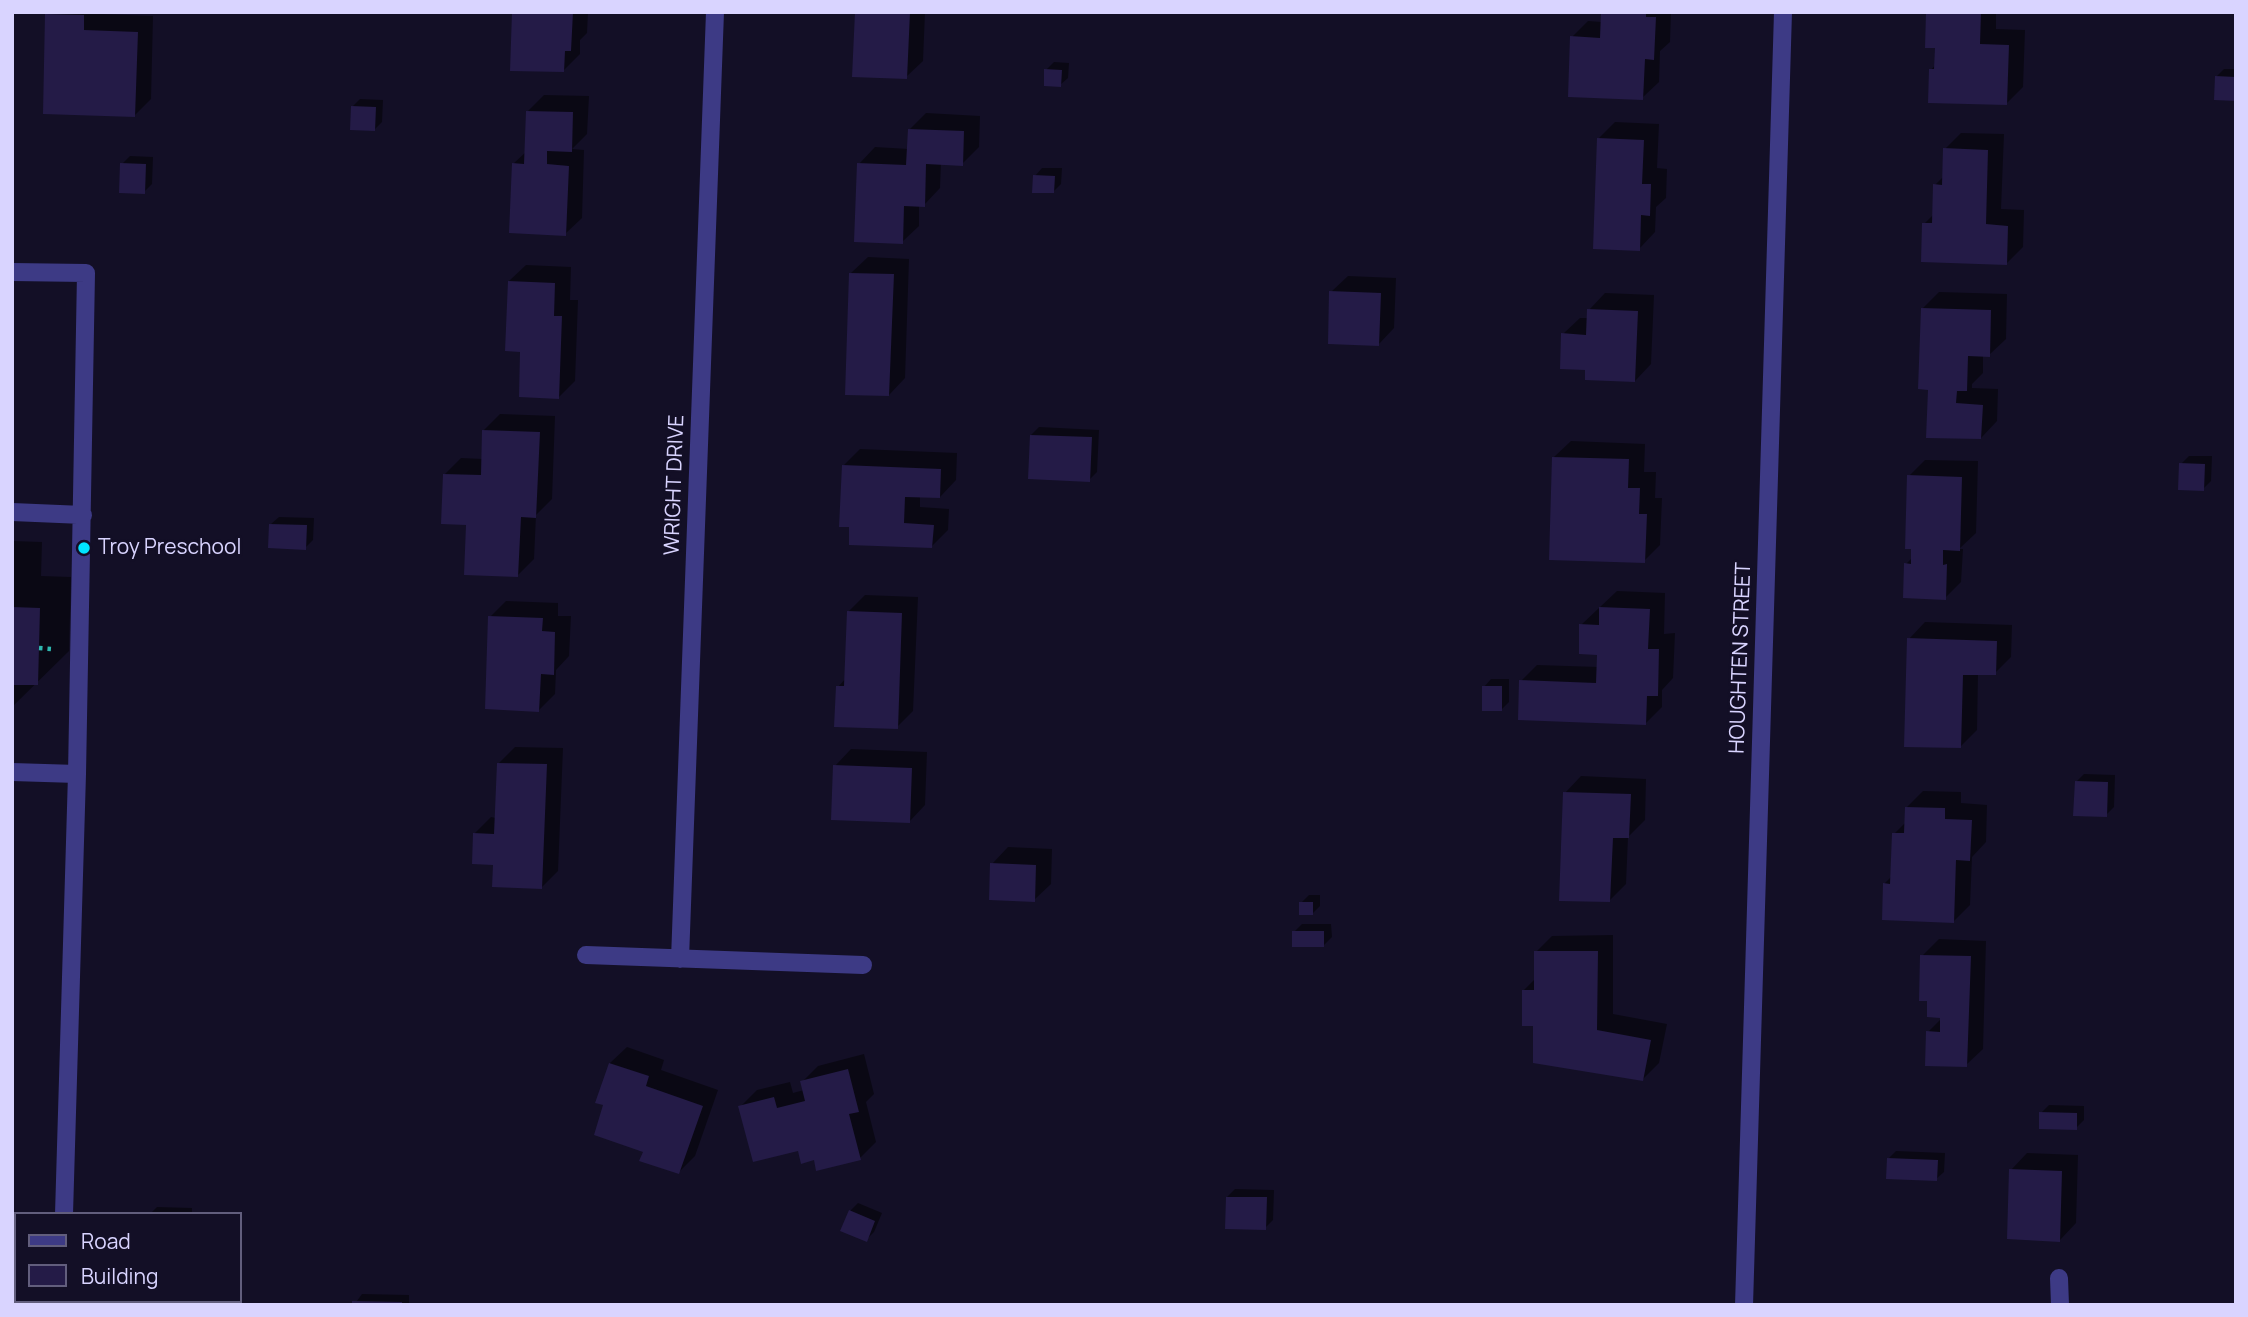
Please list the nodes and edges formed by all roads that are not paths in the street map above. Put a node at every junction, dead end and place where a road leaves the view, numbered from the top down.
1 (715, 12) edge
2 (1783, 12) edge
3 (12, 272) edge
4 (12, 512) edge
5 (83, 514) junction
6 (12, 772) edge
7 (77, 774) junction
8 (586, 956) dead end
9 (680, 959) junction
10 (863, 965) dead end
11 (64, 1212) edge
12 (2059, 1278) dead end
13 (1744, 1305) edge
14 (2060, 1305) edge

1 - 9 street, WRIGHT DRIVE
2 - 13 street, HOUGHTEN STREET
3 - 5 street
4 - 5 street
5 - 7 street
6 - 7 street
7 - 11 street
8 - 9 street
9 - 10 street
12 - 14 street

